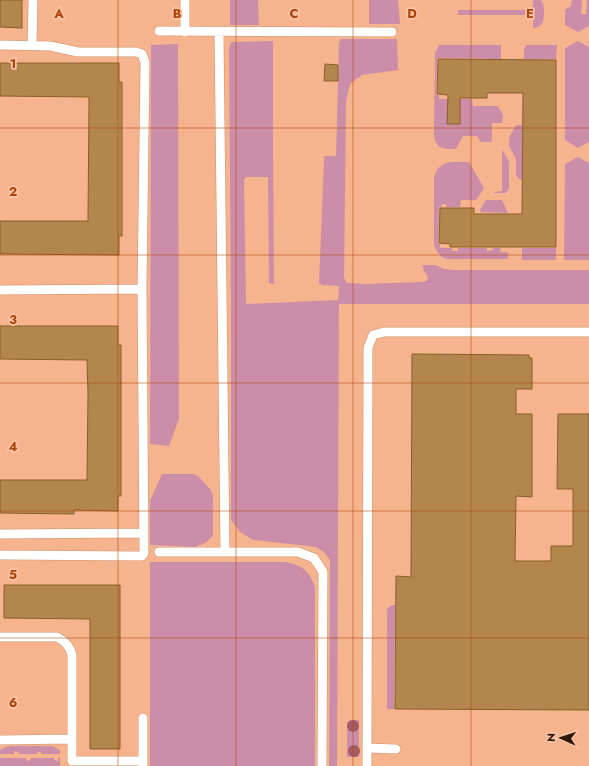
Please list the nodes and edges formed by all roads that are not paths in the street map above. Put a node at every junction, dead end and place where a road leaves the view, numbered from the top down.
1 (33, 0) edge
2 (185, 0) edge
3 (159, 31) dead end
4 (185, 32) junction
5 (219, 32) junction
6 (392, 32) dead end
7 (0, 45) edge
8 (32, 45) junction
9 (142, 289) junction
10 (0, 290) edge
11 (589, 332) edge
12 (0, 534) edge
13 (144, 534) junction
14 (159, 552) dead end
15 (225, 552) junction
16 (0, 556) edge
17 (0, 637) edge
18 (143, 718) dead end
19 (72, 739) junction
20 (0, 740) edge
21 (367, 748) junction
22 (396, 748) dead end
23 (143, 763) edge
24 (322, 766) edge
25 (367, 766) edge

1 - 8 lane
2 - 4 lane
3 - 4 lane
4 - 5 lane
5 - 6 lane
5 - 15 lane
7 - 8 lane
8 - 9 lane
9 - 10 lane
9 - 13 lane
11 - 21 lane
12 - 13 lane
13 - 16 lane
14 - 15 lane
15 - 24 lane
17 - 19 lane
18 - 23 lane
19 - 20 lane
19 - 23 lane
21 - 22 lane
21 - 25 lane

